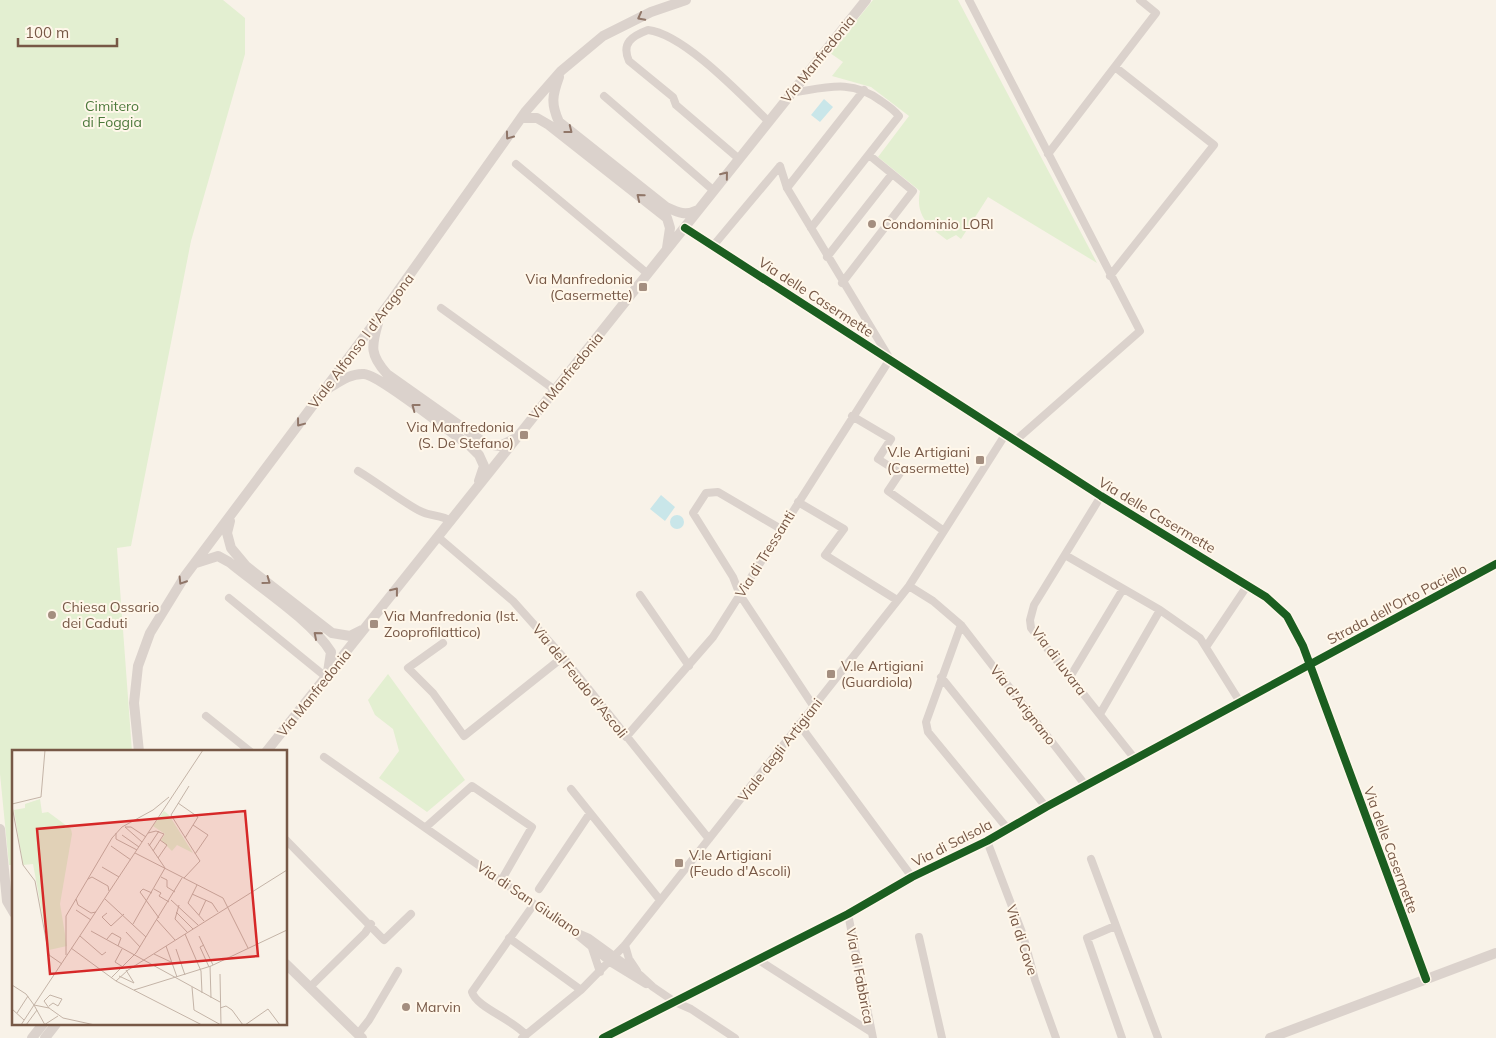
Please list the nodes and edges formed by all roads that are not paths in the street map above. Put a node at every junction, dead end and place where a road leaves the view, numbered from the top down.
1 (686, 0) edge
2 (866, 0) edge
3 (969, 0) edge
4 (1140, 0) edge
5 (1115, 67) junction
6 (561, 72) junction
7 (864, 90) junction
8 (791, 93) junction
9 (604, 96) dead end
10 (522, 118) junction
11 (768, 121) junction
12 (1048, 154) junction
13 (869, 156) junction
14 (738, 158) junction
15 (516, 164) dead end
16 (892, 174) junction
17 (787, 188) junction
18 (713, 190) junction
19 (698, 210) junction
20 (685, 228) junction
21 (811, 228) junction
22 (713, 246) junction
23 (667, 249) junction
24 (827, 257) junction
25 (648, 274) junction
26 (1110, 276) junction
27 (842, 283) junction
28 (442, 308) dead end
29 (379, 317) junction
30 (890, 359) junction
31 (555, 390) junction
32 (323, 392) junction
33 (852, 416) junction
34 (1006, 435) junction
35 (518, 437) junction
36 (1015, 441) junction
37 (358, 471) dead end
38 (474, 491) junction
39 (1101, 496) junction
40 (798, 502) junction
41 (232, 515) junction
42 (451, 521) junction
43 (781, 529) junction
44 (944, 531) junction
45 (438, 537) junction
46 (1065, 555) junction
47 (194, 564) junction
48 (1496, 564) edge
49 (908, 586) junction
50 (1247, 586) junction
51 (1123, 589) junction
52 (640, 595) dead end
53 (740, 595) junction
54 (230, 598) dead end
55 (897, 600) junction
56 (1160, 610) junction
57 (961, 625) junction
58 (366, 628) junction
59 (442, 643) dead end
60 (1206, 647) junction
61 (563, 658) junction
62 (1309, 665) junction
63 (689, 666) junction
64 (942, 676) junction
65 (326, 677) junction
66 (1070, 677) junction
67 (1240, 702) junction
68 (814, 707) junction
69 (1100, 714) junction
70 (206, 716) dead end
71 (799, 724) junction
72 (626, 737) junction
73 (139, 750) edge
74 (248, 750) edge
75 (268, 750) edge
76 (324, 757) dead end
77 (1135, 759) junction
78 (1086, 786) junction
79 (571, 788) dead end
80 (1046, 807) junction
81 (590, 813) junction
82 (426, 827) junction
83 (1008, 828) junction
84 (0, 829) edge
85 (709, 839) junction
86 (288, 842) edge
87 (988, 842) junction
88 (1091, 859) dead end
89 (912, 877) junction
90 (501, 881) junction
91 (540, 889) dead end
92 (660, 900) junction
93 (534, 904) junction
94 (12, 910) edge
95 (411, 914) dead end
96 (848, 914) junction
97 (371, 924) junction
98 (1116, 926) junction
99 (573, 931) junction
100 (919, 937) dead end
101 (509, 938) junction
102 (625, 945) junction
103 (592, 948) junction
104 (1496, 953) edge
105 (612, 959) junction
106 (757, 959) junction
107 (288, 966) edge
108 (398, 971) dead end
109 (600, 972) junction
110 (640, 975) junction
111 (1426, 979) junction
112 (310, 987) junction
113 (653, 987) junction
114 (580, 990) junction
115 (675, 1002) junction
116 (41, 1026) edge
117 (54, 1026) edge
118 (872, 1035) edge
119 (360, 1036) edge
120 (523, 1037) edge
121 (32, 1038) edge
122 (45, 1038) edge
123 (603, 1038) edge
124 (735, 1038) edge
125 (942, 1038) edge
126 (1056, 1038) edge
127 (1122, 1038) edge
128 (1158, 1038) edge
129 (1270, 1038) edge

1 -> 6 main road, Viale Alfonso I d'Aragona
2 - 8 main road, Via Manfredonia
3 - 12 street
4 - 5 street
5 - 12 street
5 - 26 street
6 - 10 main road, Viale Alfonso I d'Aragona
6 -> 19 main road
7 - 8 street
7 - 13 street
7 - 17 street
8 - 11 main road, Via Manfredonia
9 - 18 street
23 -> 10 main road
10 -> 29 main road, Viale Alfonso I d'Aragona
11 - 14 main road, Via Manfredonia
11 - 14 street
12 - 26 street
13 - 16 street
13 - 21 street
18 -> 14 main road, Via Manfredonia
15 - 25 street
16 - 24 street
16 - 27 street
17 - 21 street
17 - 22 street
18 - 19 main road, Via Manfredonia
19 - 20 main road, Via Manfredonia
20 - 22 street, Via delle Casermette
20 - 23 main road, Via Manfredonia
21 - 24 street
22 - 30 street, Via delle Casermette
23 - 25 main road, Via Manfredonia
24 - 27 street
25 - 31 main road, Via Manfredonia
26 - 36 street
27 - 30 street
28 - 31 street
29 - 32 main road, Viale Alfonso I d'Aragona
29 - 35 main road
30 - 33 street, Via di Tressanti
30 - 34 street, Via delle Casermette
31 - 35 main road, Via Manfredonia
38 -> 32 main road
32 -> 41 main road, Viale Alfonso I d'Aragona
33 - 40 street, Via di Tressanti
33 - 44 street
34 - 36 street, Via delle Casermette
34 - 44 street, Viale degli Artigiani
35 - 38 main road, Via Manfredonia
36 - 39 street, Via delle Casermette
37 - 42 street
38 - 42 main road, Via Manfredonia
39 - 46 street, Via di Iuvara
39 - 50 street, Via delle Casermette
40 - 43 street, Via di Tressanti
40 - 55 street
41 - 47 main road, Viale Alfonso I d'Aragona
41 -> 58 main road
42 - 45 main road, Via Manfredonia
43 - 53 street, Via di Tressanti
43 - 53 street
44 - 49 street, Viale degli Artigiani
58 -> 45 main road, Via Manfredonia
45 - 61 street, Via del Feudo d'Ascoli
46 - 51 street
46 - 66 street, Via di Iuvara
65 -> 47 main road
47 -> 73 main road, Viale Alfonso I d'Aragona
48 - 62 street, Strada dell'Orto Paciello
49 - 55 street, Viale degli Artigiani
49 - 57 street, Via d'Arignano
50 - 60 street
50 - 62 street, Via delle Casermette
51 - 56 street
51 - 66 street
52 - 63 street
53 - 63 street, Via di Tressanti
53 - 68 street
54 - 65 street
55 - 68 street, Viale degli Artigiani
56 - 60 street
56 - 69 street
57 - 64 street
57 - 78 street, Via d'Arignano
58 - 65 main road, Via Manfredonia
59 - 61 street
60 - 67 street
61 - 72 street, Via del Feudo d'Ascoli
62 - 67 street, Via di Salsola
62 - 111 street, Via delle Casermette
63 - 72 street, Via di Tressanti
64 - 80 street
64 - 83 street
65 - 75 main road, Via Manfredonia
66 - 69 street, Via di Iuvara
67 - 77 street, Via di Salsola
68 - 71 street, Viale degli Artigiani
69 - 77 street, Via di Iuvara
70 - 74 street
71 - 85 street, Viale degli Artigiani
71 - 89 street, Via di Salsola
72 - 85 street, Via del Feudo d'Ascoli
76 - 82 street, Via di San Giuliano
77 - 78 street, Via di Salsola
78 - 80 street, Via di Salsola
79 - 81 street
80 - 83 street, Via di Salsola
81 - 91 street
81 - 92 street
82 - 90 street, Via di San Giuliano
82 - 90 street
83 - 87 street, Via di Salsola
84 - 94 main road
85 - 92 street, Viale degli Artigiani
86 - 97 street
87 - 89 street, Via di Salsola
87 - 126 street, Via di Cave
88 - 98 street
89 - 96 street, Via di Salsola
90 - 93 street, Via di San Giuliano
92 - 102 street, Viale degli Artigiani
93 - 99 street, Via di San Giuliano
93 - 101 street
95 - 97 street
96 - 106 street, Via di Salsola
96 - 118 street, Via di Fabbrica
97 - 112 street
98 - 127 street
98 - 128 street
99 - 103 street
99 - 105 street, Via di San Giuliano
100 - 125 street
101 - 114 street
101 - 120 street
102 - 105 street, Viale degli Artigiani
102 - 110 street
103 - 105 street
103 - 109 street
104 - 111 main road
105 - 109 street, Viale degli Artigiani
105 - 110 street, Via di San Giuliano
105 - 113 street
106 - 115 street, Via di Salsola
106 - 118 street
107 - 112 main road
108 - 119 street
109 - 114 street, Viale degli Artigiani
110 - 113 street, Via di San Giuliano
111 - 129 main road
112 - 119 main road
113 - 115 street, Via di San Giuliano
114 - 120 street, Viale degli Artigiani
115 - 123 street, Via di Salsola
115 - 124 street, Via di San Giuliano
116 - 121 main road
117 - 122 main road

